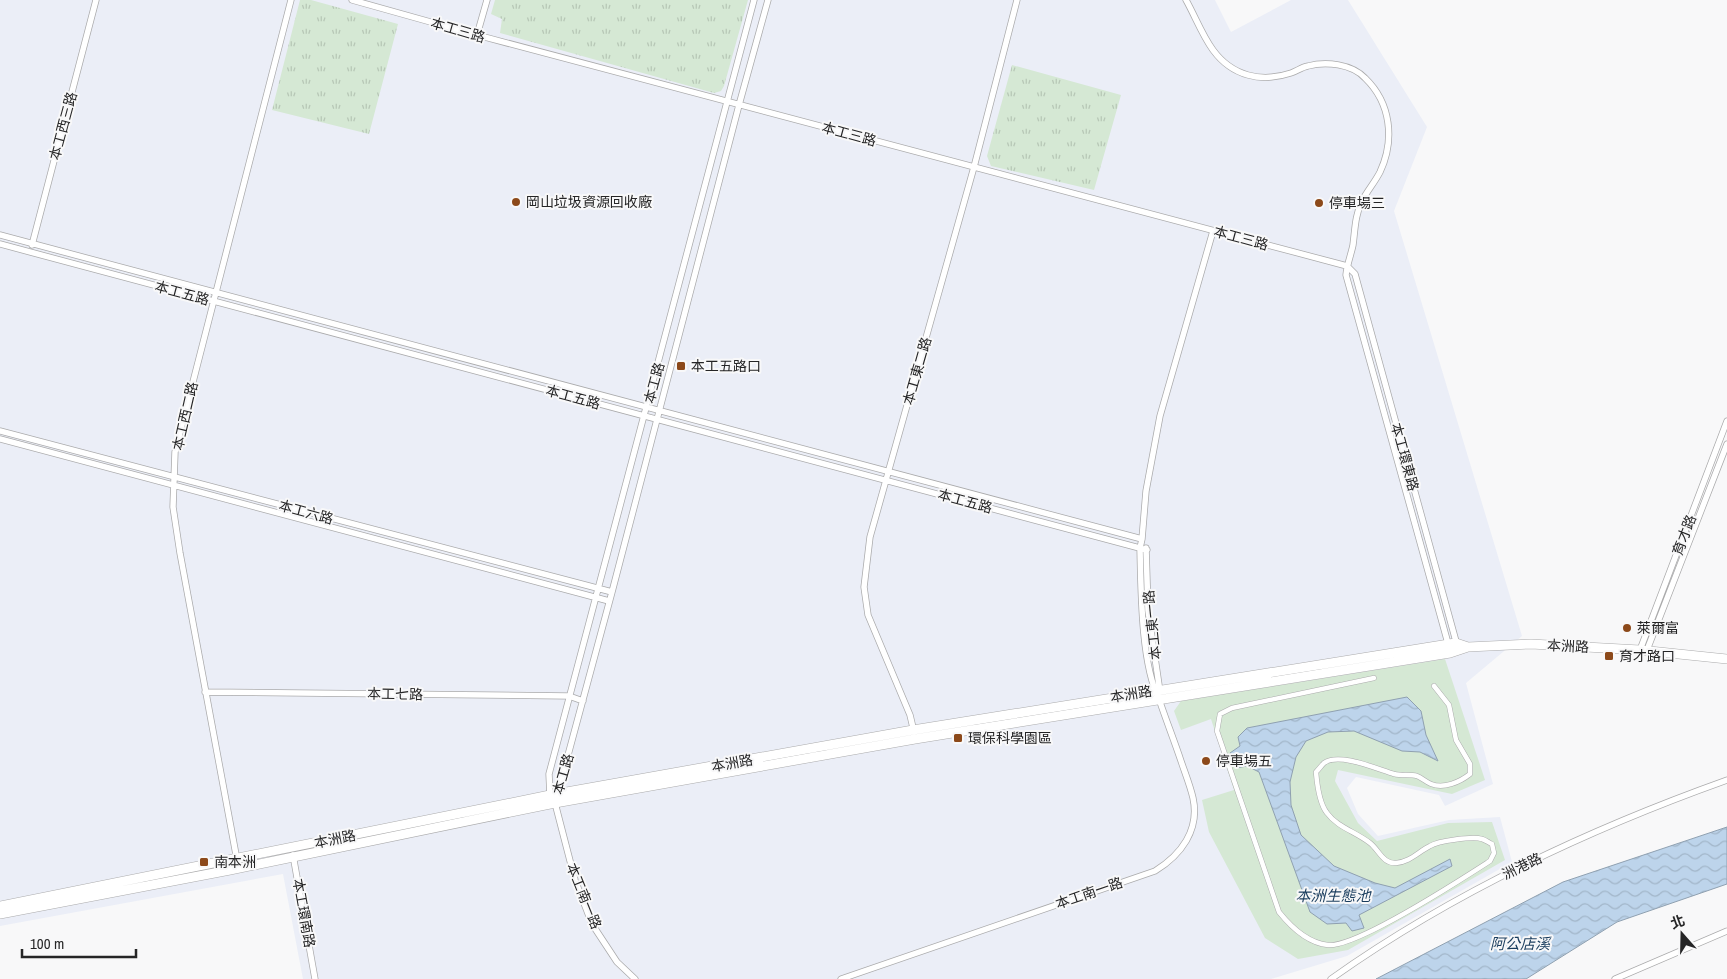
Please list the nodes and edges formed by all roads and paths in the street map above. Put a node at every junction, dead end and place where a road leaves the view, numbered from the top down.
1 (96, 0) edge
2 (291, 0) edge
3 (352, 0) edge
4 (487, 0) edge
5 (754, 0) edge
6 (768, 0) edge
7 (1016, 0) edge
8 (1186, 0) edge
9 (477, 35) junction
10 (728, 102) junction
11 (739, 104) junction
12 (974, 167) junction
13 (1213, 231) junction
14 (0, 235) edge
15 (32, 243) junction
16 (0, 244) edge
17 (30, 252) junction
18 (1346, 266) junction
19 (216, 292) junction
20 (214, 301) junction
21 (647, 407) junction
22 (659, 410) junction
23 (645, 416) junction
24 (657, 419) junction
25 (1727, 421) edge
26 (0, 431) edge
27 (0, 439) edge
28 (1727, 444) edge
29 (889, 472) junction
30 (175, 477) junction
31 (887, 481) junction
32 (174, 486) junction
33 (1142, 539) junction
34 (1140, 548) junction
35 (1147, 550) junction
36 (599, 589) junction
37 (612, 592) junction
38 (596, 598) junction
39 (609, 601) junction
40 (1456, 647) junction
41 (1644, 650) junction
42 (1727, 659) edge
43 (1374, 678) dead end
44 (1434, 686) dead end
45 (1157, 690) junction
46 (206, 692) junction
47 (569, 696) junction
48 (1159, 699) junction
49 (583, 701) junction
50 (914, 734) junction
51 (1727, 780) edge
52 (554, 797) junction
53 (293, 852) junction
54 (236, 859) junction
55 (238, 869) junction
56 (0, 906) edge
57 (0, 914) edge
58 (1727, 932) edge
59 (315, 979) edge
60 (632, 979) edge
61 (841, 979) edge
62 (1331, 979) edge
63 (1615, 979) edge

1 - 15 street, 本工西三路
2 - 19 street, 本工西二路
3 - 9 street, 本工三路
4 - 9 street
5 - 10 street, 本工路
6 - 11 street, 本工路
7 - 12 street, 本工東二路
8 - 18 street
9 - 10 street, 本工三路
10 - 11 street, 本工三路
10 - 21 street, 本工路
11 - 12 street, 本工三路
11 - 22 street, 本工路
12 - 13 street, 本工三路
12 - 29 street, 本工東二路
13 - 18 street, 本工三路
13 - 33 street, 本工東一路
14 - 15 street, 本工五路
15 - 17 street, 本工西三路
15 - 19 street, 本工五路
16 - 17 street, 本工五路
17 - 20 street, 本工五路
18 - 40 street, 本工環東路
19 - 20 street, 本工西二路
19 - 21 street, 本工五路
20 - 23 street, 本工五路
20 - 30 street, 本工西二路
21 - 22 street, 本工五路
21 - 23 street, 本工路
22 - 24 street, 本工路
22 - 29 street, 本工五路
23 - 24 street, 本工五路
23 - 36 street, 本工路
24 - 31 street, 本工五路
24 - 37 street, 本工路
25 - 41 street, 育才路
26 - 30 street, 本工六路
27 - 32 street, 本工六路
28 - 41 street, 育才路
29 - 31 street, 本工東二路
29 - 33 street, 本工五路
30 - 32 street, 本工西二路
30 - 36 street, 本工六路
31 - 34 street, 本工五路
31 - 50 street, 本工東二路
32 - 38 street, 本工六路
32 - 46 street, 本工西二路
33 - 34 street, 本工東一路
33 - 35 street, 本工東一路
34 - 35 street, 本工五路
34 - 45 street, 本工東一路
35 - 45 street, 本工東一路
36 - 37 street, 本工六路
36 - 38 street, 本工路
37 - 39 street, 本工路
38 - 39 street, 本工六路
38 - 47 street, 本工路
39 - 49 street, 本工路
40 - 41 main road, 本洲路
40 - 45 main road, 本洲路
40 - 48 main road, 本洲路
41 - 42 main road, 本洲路
43 - 44 street
45 - 48 street, 本工東一路
45 - 50 main road, 本洲路
46 - 47 street, 本工七路
46 - 54 street, 本工西二路
47 - 49 street, 本工七路
47 - 52 street, 本工路
48 - 50 main road, 本洲路
48 - 61 street, 本工南一路
49 - 52 street, 本工路
50 - 52 main road, 本洲路
51 - 62 street, 洲港路
52 - 53 main road, 本洲路
52 - 60 street, 本工南一路
53 - 54 main road, 本洲路
53 - 55 main road, 本洲路
53 - 59 street, 本工環南路
54 - 55 street, 本工西二路
54 - 56 main road, 本洲路
55 - 57 main road, 本洲路
58 - 63 street

